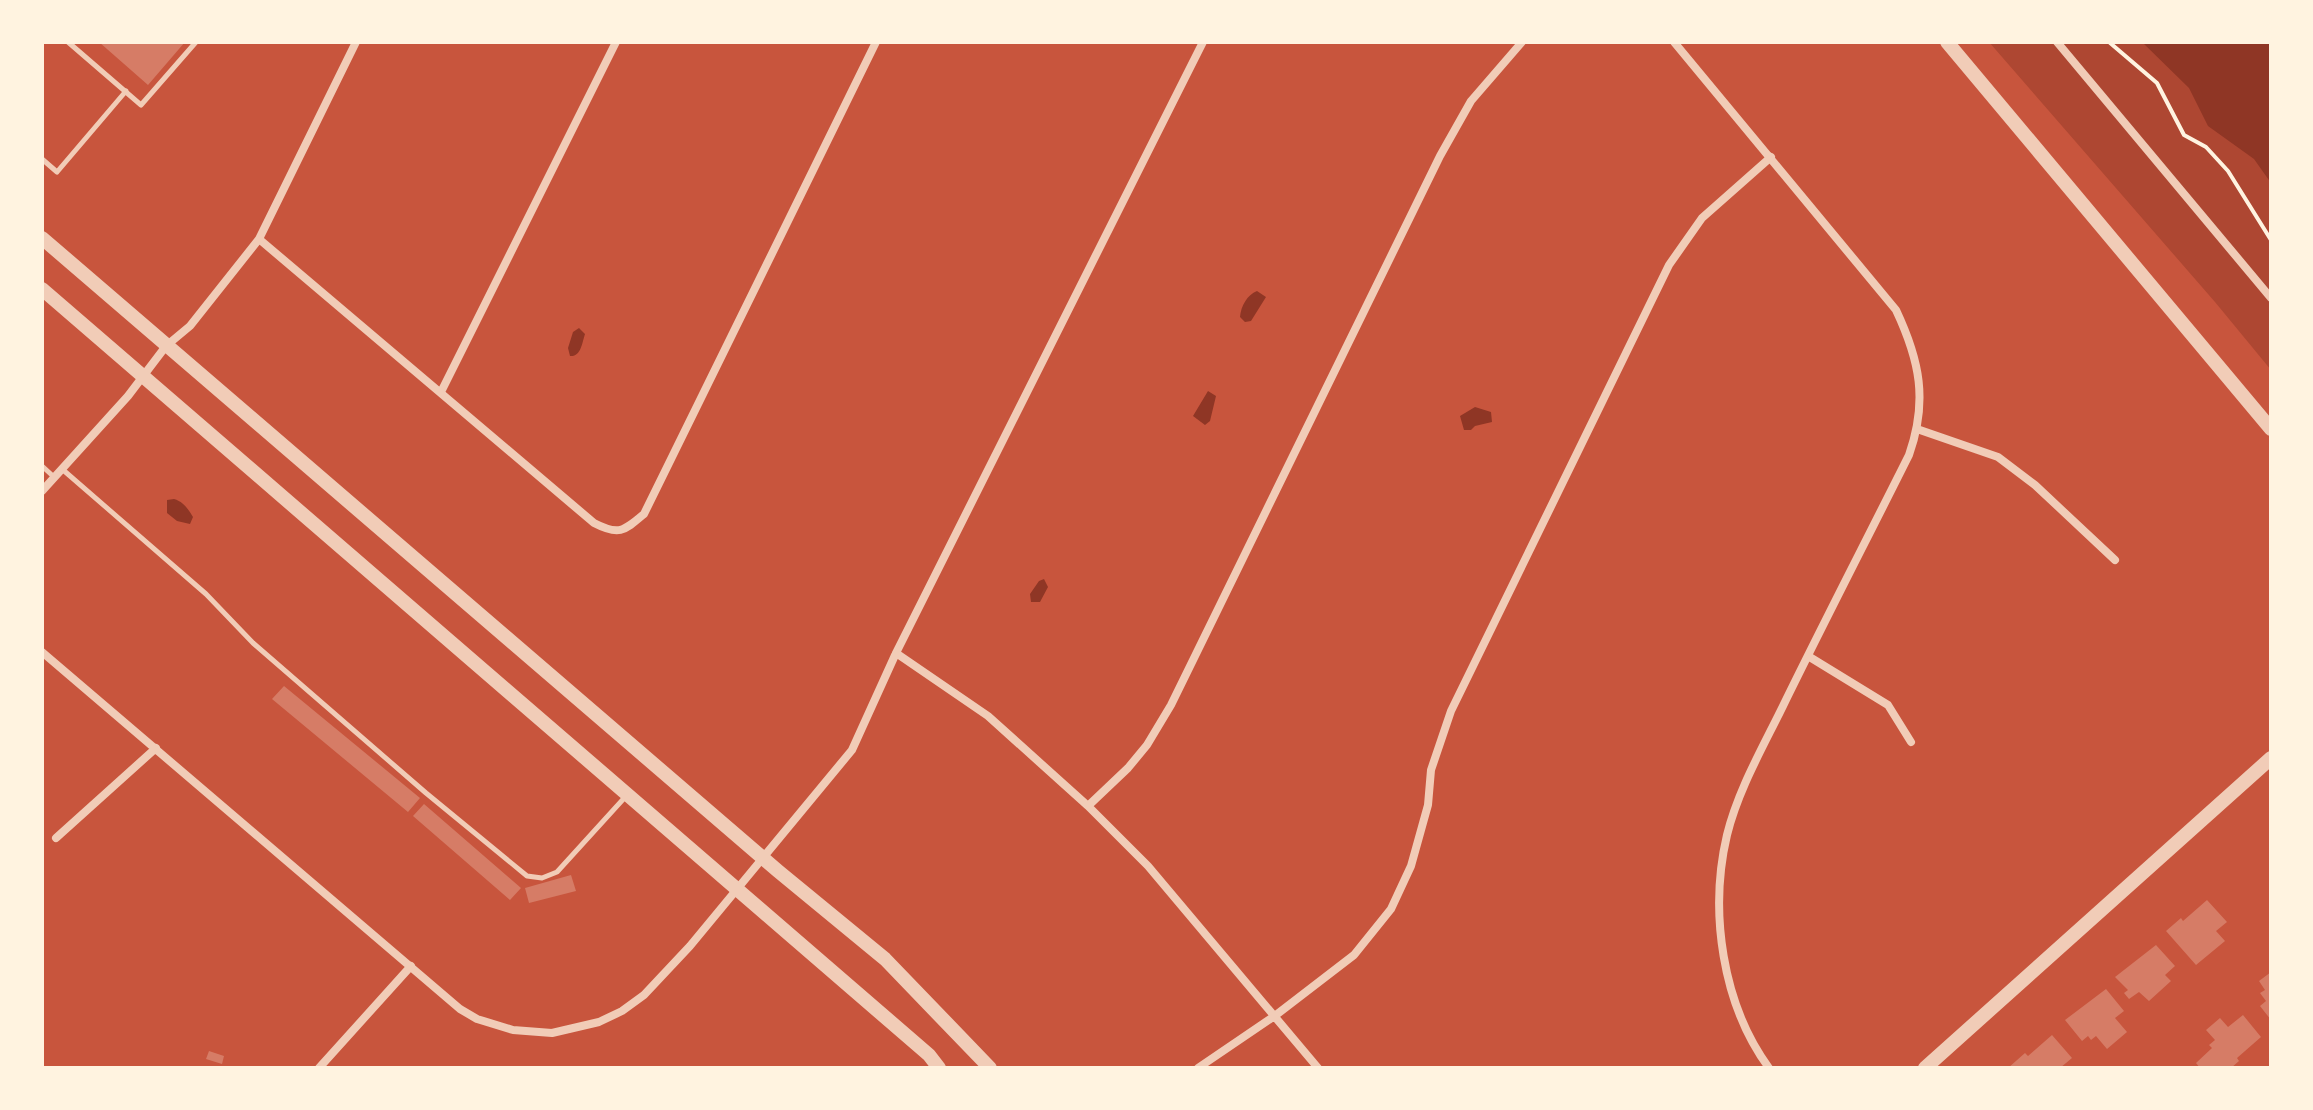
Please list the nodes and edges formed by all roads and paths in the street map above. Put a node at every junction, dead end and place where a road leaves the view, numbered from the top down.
1 (68, 42) edge
2 (196, 42) edge
3 (356, 42) edge
4 (616, 42) edge
5 (876, 42) edge
6 (1203, 42) edge
7 (1522, 42) edge
8 (1674, 42) edge
9 (1947, 42) edge
10 (2057, 42) edge
11 (2109, 42) edge
12 (126, 91) junction
13 (1771, 157) junction
14 (42, 159) edge
15 (42, 238) edge
16 (259, 239) junction
17 (2271, 240) edge
18 (42, 289) edge
19 (2271, 298) edge
20 (166, 346) junction
21 (143, 375) junction
22 (441, 392) junction
23 (1917, 429) junction
24 (2271, 429) edge
25 (42, 466) edge
26 (62, 468) junction
27 (54, 477) junction
28 (42, 491) edge
29 (2115, 560) dead end
30 (42, 652) edge
31 (896, 653) junction
32 (1808, 656) junction
33 (1911, 742) dead end
34 (156, 748) junction
35 (2271, 758) edge
36 (628, 793) junction
37 (1088, 806) junction
38 (56, 838) dead end
39 (764, 857) junction
40 (738, 888) junction
41 (411, 966) junction
42 (1276, 1015) junction
43 (319, 1068) edge
44 (939, 1068) edge
45 (990, 1068) edge
46 (1198, 1068) edge
47 (1318, 1068) edge
48 (1769, 1068) edge
49 (1925, 1068) edge

1 - 12 lane
2 - 12 lane
3 - 16 street
4 - 22 street
5 - 22 street
6 - 31 street
7 - 37 street
8 - 13 street
9 - 24 street
10 - 19 street
11 - 17 path
12 - 14 lane
13 - 23 street
13 - 42 street
15 - 20 street
16 - 20 street
16 - 22 street
18 - 21 street
20 - 21 street
20 - 39 street
21 - 26 street
21 - 36 street
23 - 29 street
23 - 32 street
25 - 27 lane
26 - 27 street
26 - 36 lane
27 - 28 street
30 - 34 street
31 - 37 street
31 - 39 street
32 - 33 street
32 - 48 street
34 - 38 street
34 - 41 street
35 - 49 street
36 - 40 street
37 - 42 street
39 - 40 street
39 - 45 street
40 - 41 street
40 - 44 street
41 - 43 street
42 - 46 street
42 - 47 street

